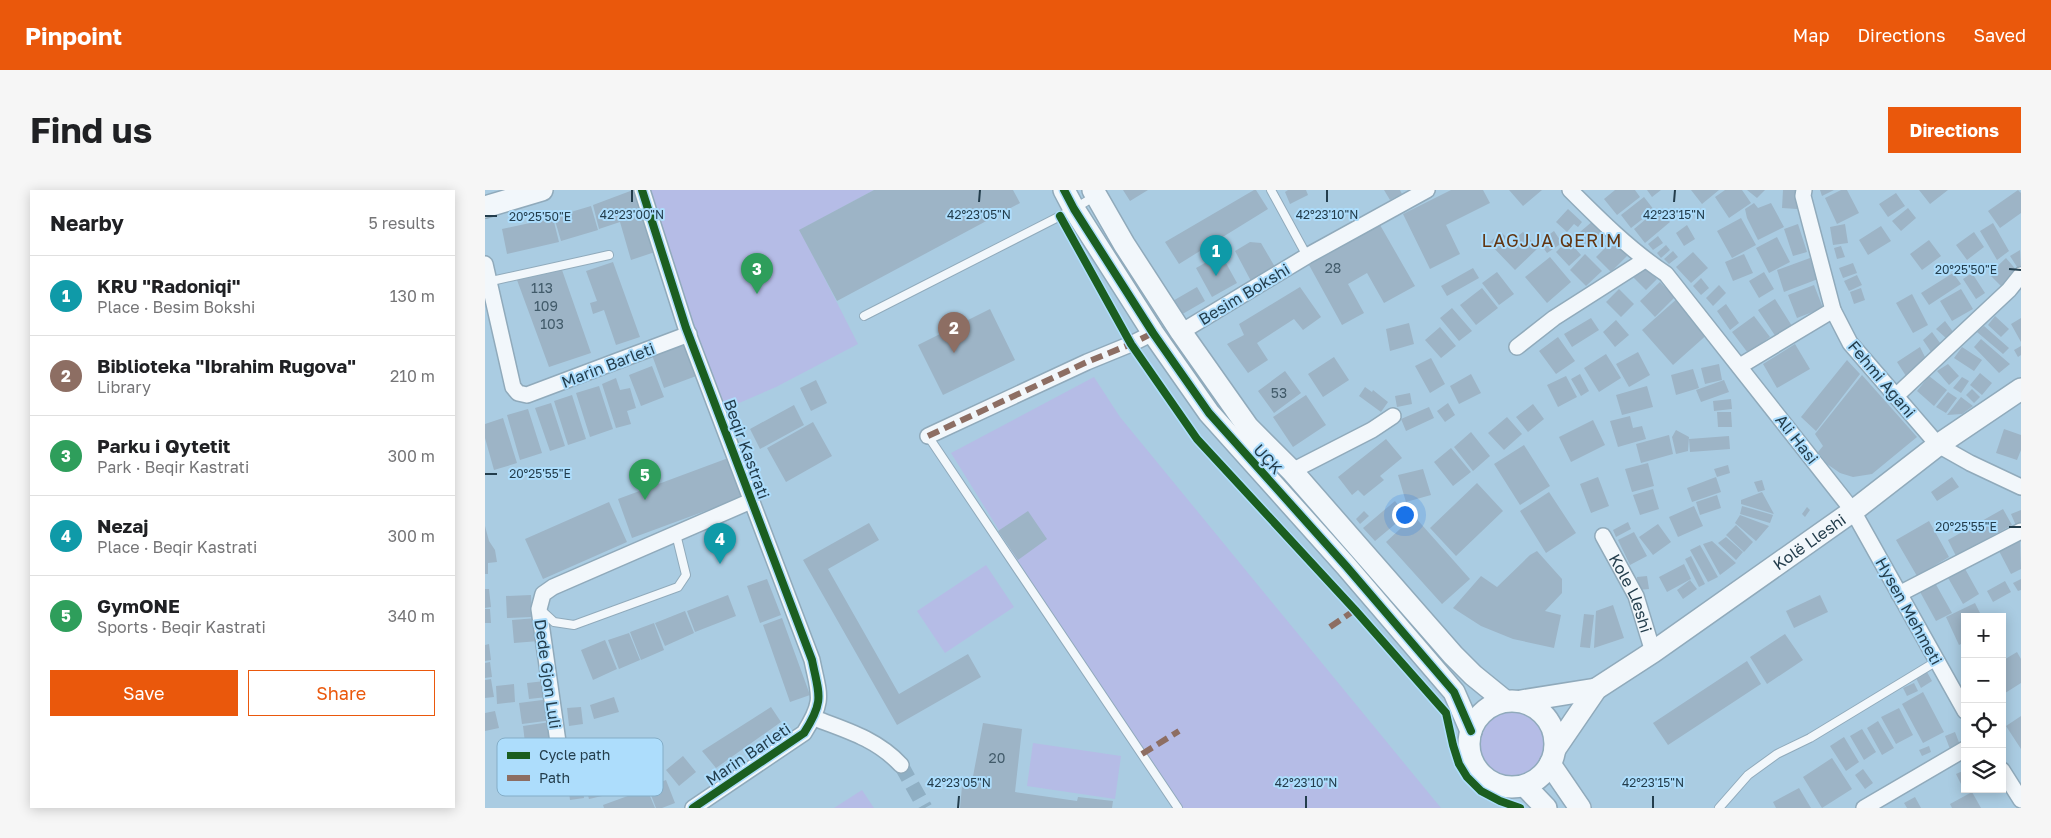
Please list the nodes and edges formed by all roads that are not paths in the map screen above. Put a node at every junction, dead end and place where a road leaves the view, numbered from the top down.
1 (542, 190) edge
2 (642, 190) edge
3 (1064, 190) edge
4 (1271, 190) edge
5 (1427, 190) edge
6 (1569, 190) edge
7 (1804, 190) edge
8 (1094, 193) edge
9 (485, 207) edge
10 (1074, 209) junction
11 (609, 255) dead end
12 (1307, 256) junction
13 (1645, 260) junction
14 (485, 264) edge
15 (2021, 275) edge
16 (487, 282) edge
17 (1833, 310) junction
18 (864, 316) dead end
19 (1181, 332) junction
20 (689, 334) junction
21 (1153, 334) junction
22 (1517, 346) dead end
23 (1741, 366) junction
24 (2021, 389) edge
25 (1896, 396) junction
26 (1393, 416) dead end
27 (928, 436) joint
28 (1938, 446) junction
29 (1291, 471) junction
30 (2021, 487) edge
31 (751, 501) junction
32 (1853, 511) junction
33 (2021, 531) edge
34 (676, 534) junction
35 (1603, 536) dead end
36 (1899, 594) junction
37 (541, 601) junction
38 (1653, 652) junction
39 (1937, 661) junction
40 (1596, 689) junction
41 (1513, 701) junction
42 (1961, 705) edge
43 (814, 718) junction
44 (1471, 731) junction
45 (558, 738) edge
46 (1961, 751) edge
47 (1553, 757) junction
48 (901, 765) tunnel mouth
49 (2006, 776) edge
50 (1525, 786) junction
51 (2021, 800) edge
52 (693, 808) edge
53 (1177, 808) edge
54 (1546, 808) edge
55 (1580, 808) edge
56 (1719, 808) edge
57 (1864, 808) edge

1 - 9 street
2 - 20 street, Beqir Kastrati
3 - 10 street, UÇK
4 - 12 lane, Besim Bokshi
5 - 12 street, Besim Bokshi
6 - 13 street, Ali Hasi
7 - 17 street, Fehmi Agani
8 - 10 lane
8 - 19 street, UÇK
10 - 18 lane
10 - 21 street, UÇK
11 - 16 lane
12 - 19 street, Besim Bokshi
13 - 22 street
13 - 23 street, Ali Hasi
14 - 16 street
15 - 25 street
16 - 20 street, Marin Barleti
17 - 23 street
17 - 25 street, Fehmi Agani
19 - 29 street, UÇK
20 - 31 street, Beqir Kastrati
21 - 27 street
21 - 44 street, UÇK
23 - 32 street, Ali Hasi
24 - 28 street, Kolë Lleshi
25 - 28 street, Fehmi Agani
26 - 29 street, UÇK
27 - 53 lane
28 - 30 street, Fehmi Agani
28 - 32 street, Kolë Lleshi
29 - 41 street, UÇK
31 - 34 street, Beqir Kastrati
31 - 43 street, Beqir Kastrati
32 - 36 street, Hysen Mehmeti
32 - 38 street, Kolë Lleshi
33 - 36 street
34 - 37 street, Beqir Kastrati
34 - 37 lane
35 - 38 street, Kole Lleshi
36 - 39 street, Hysen Mehmeti
37 - 45 street, Dede Gjon Luli
38 - 40 street, Kolë Lleshi
39 - 42 street, Hysen Mehmeti
39 - 56 lane
40 - 41 street
40 - 47 street
41 - 44 street
41 - 47 street, UÇK
43 - 48 street
43 - 52 street, Marin Barleti
44 - 50 street, UÇK
46 - 57 street
47 - 50 street
47 - 55 street, UÇK
49 - 51 street
50 - 54 street

